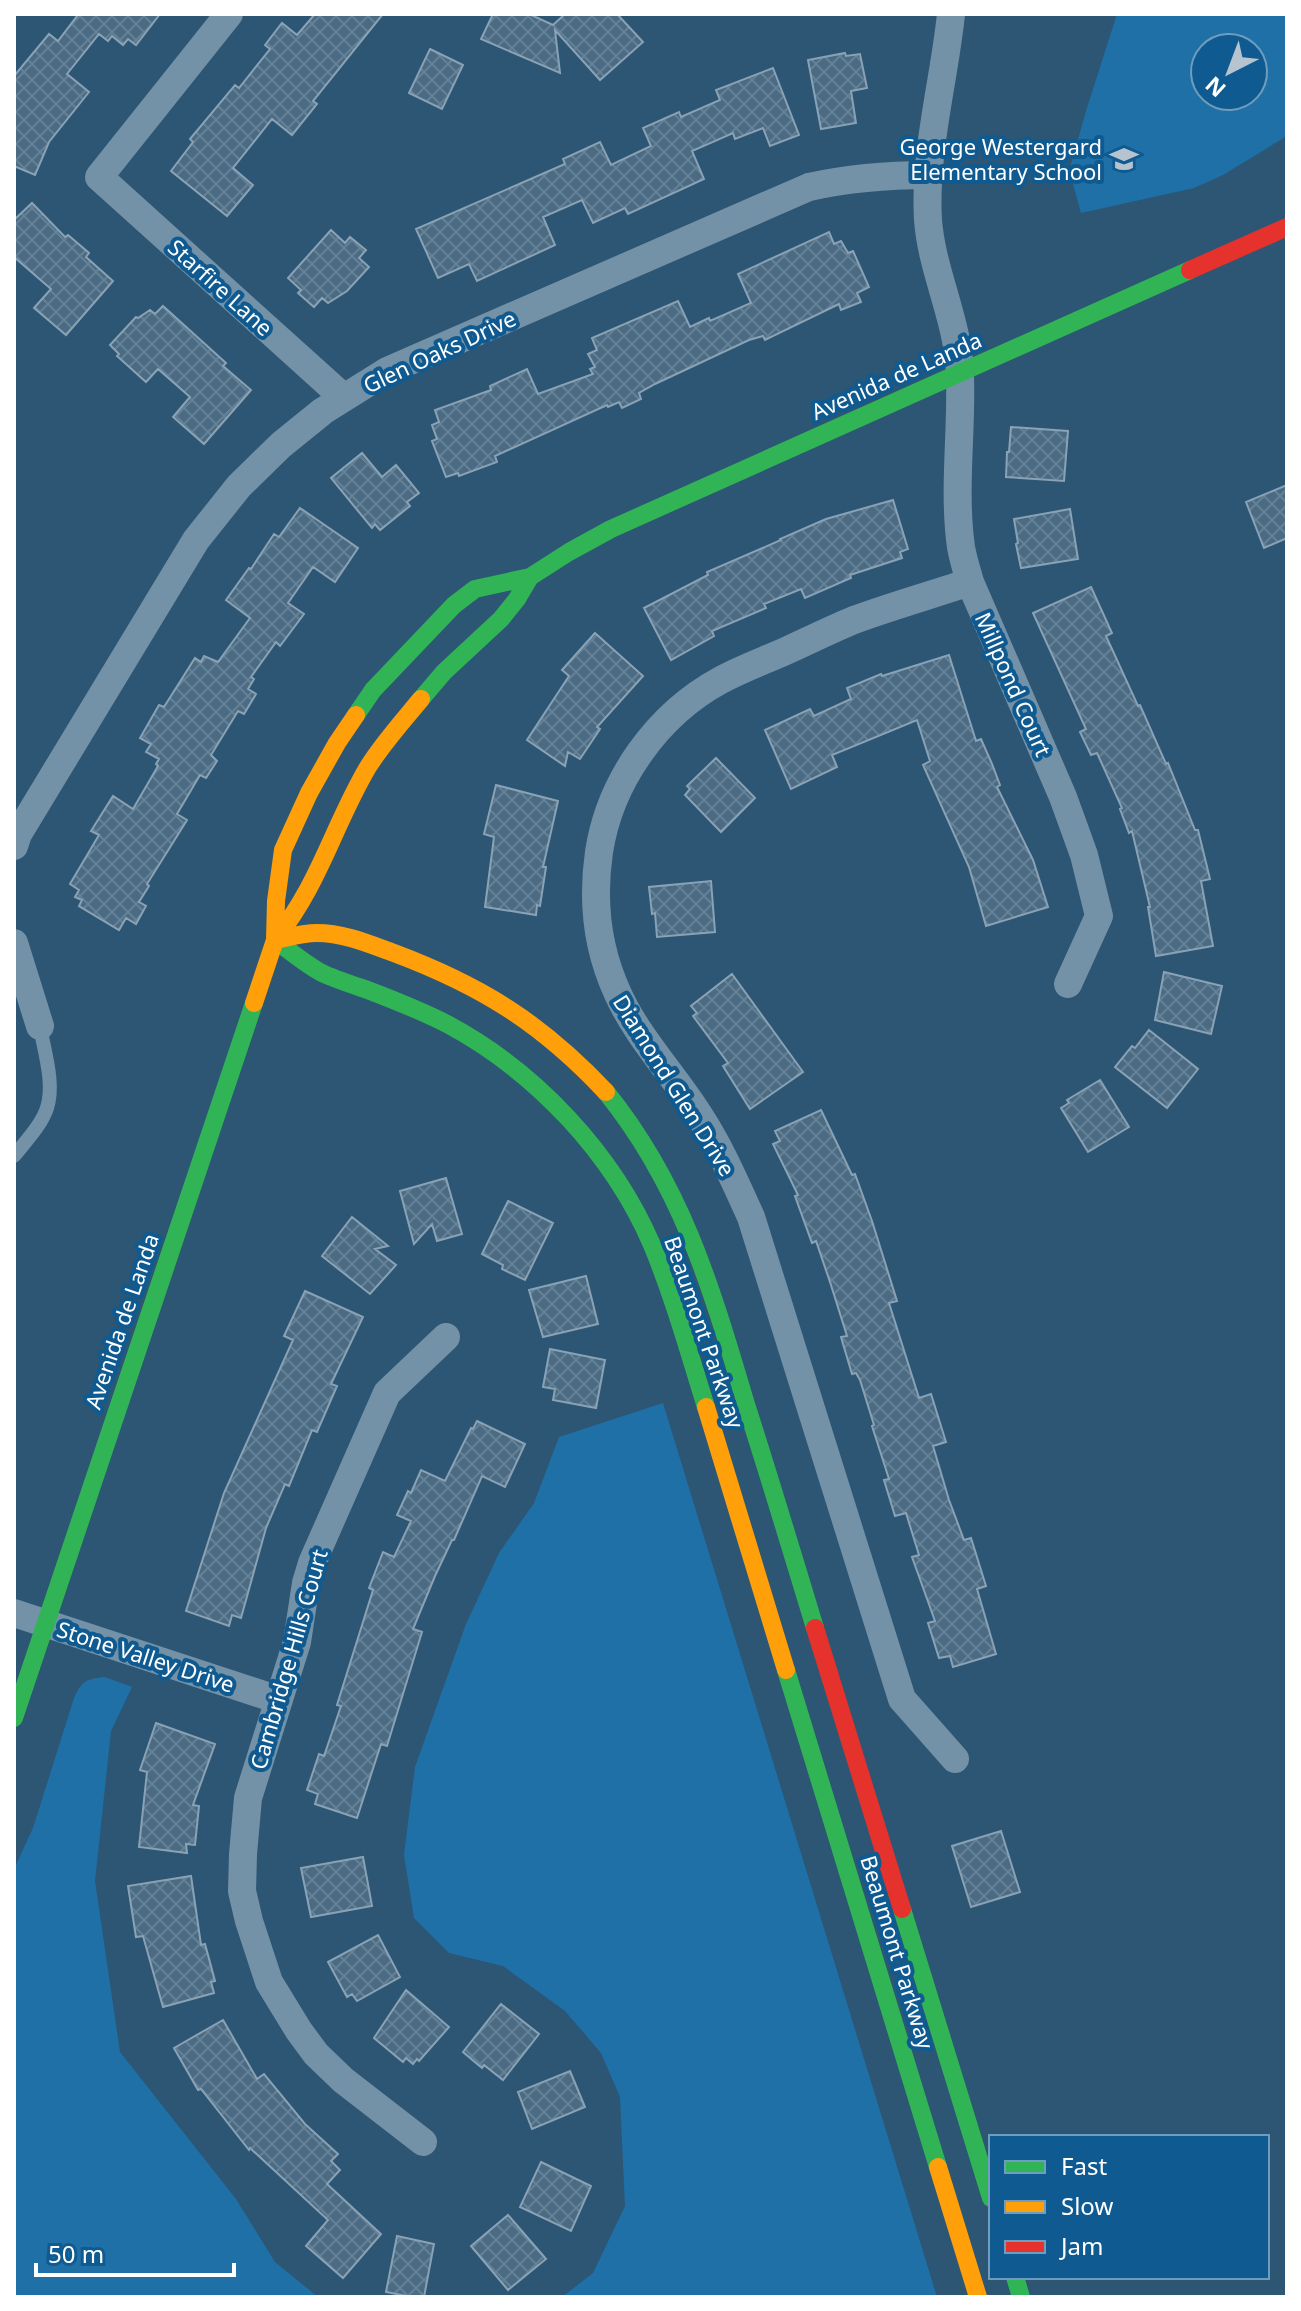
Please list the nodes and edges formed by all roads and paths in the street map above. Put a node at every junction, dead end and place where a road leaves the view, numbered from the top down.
1 (229, 14) edge
2 (951, 14) edge
3 (928, 175) junction
4 (1287, 227) edge
5 (960, 373) junction
6 (343, 397) junction
7 (530, 577) junction
8 (970, 582) junction
9 (14, 846) edge
10 (275, 940) junction
11 (14, 943) edge
12 (1068, 984) dead end
13 (40, 1026) joint
14 (14, 1156) edge
15 (446, 1337) dead end
16 (14, 1613) edge
17 (45, 1623) junction
18 (279, 1700) junction
19 (14, 1718) edge
20 (955, 1759) dead end
21 (423, 2142) dead end
22 (989, 2192) edge
23 (978, 2297) edge

1 - 6 street, Starfire Lane
2 - 3 street, Millpond Court
3 - 5 street, Millpond Court
3 - 6 street, Glen Oaks Drive
4 - 5 street, Avenida de Landa
5 - 7 street, Avenida de Landa
5 - 8 street, Millpond Court
6 - 9 street, Glen Oaks Drive
7 - 10 street, Avenida de Landa
7 - 10 street, Avenida de Landa
8 - 12 street, Millpond Court
8 - 20 street, Diamond Glen Drive
10 - 17 street, Avenida de Landa
10 - 22 street, Beaumont Parkway
10 - 23 street, Beaumont Parkway
11 - 13 street
13 - 14 lane
15 - 18 street, Cambridge Hills Court
16 - 17 street, Stone Valley Drive
17 - 18 street, Stone Valley Drive
17 - 19 street, Avenida de Landa
18 - 21 street, Cambridge Hills Court

